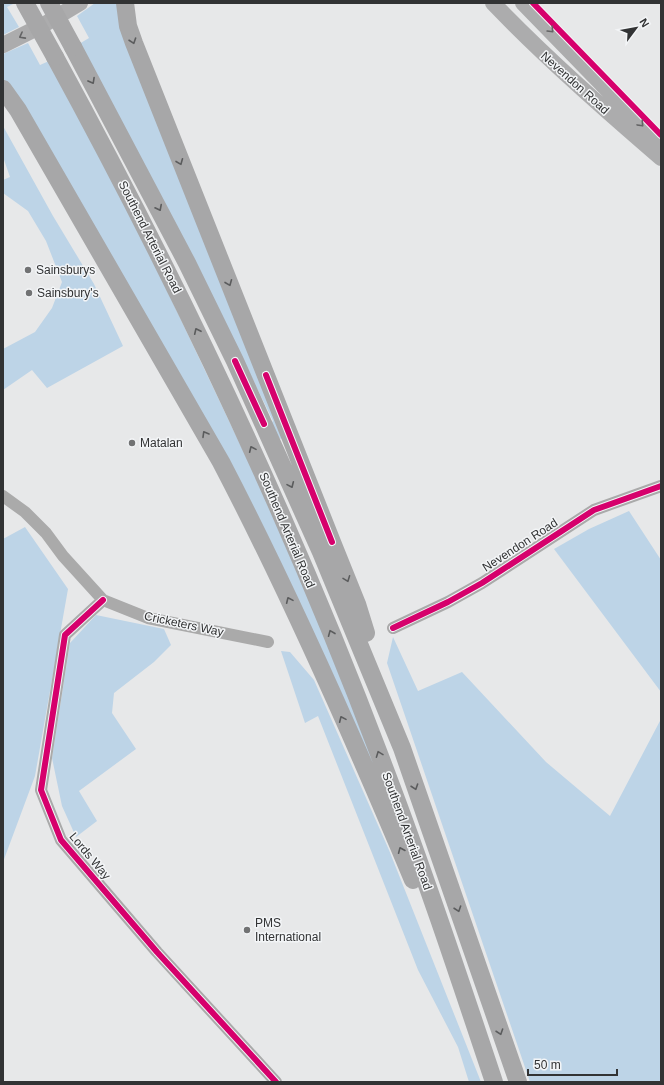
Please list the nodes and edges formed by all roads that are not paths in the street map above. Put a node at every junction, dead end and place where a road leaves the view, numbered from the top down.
1 (25, 3) edge
2 (48, 3) edge
3 (80, 3) edge
4 (125, 3) edge
5 (493, 3) edge
6 (523, 3) edge
7 (3, 45) edge
8 (3, 89) edge
9 (661, 145) edge
10 (661, 158) edge
11 (661, 486) edge
12 (3, 496) edge
13 (103, 600) junction
14 (393, 628) dead end
15 (268, 642) dead end
16 (402, 748) junction
17 (480, 1041) junction
18 (276, 1082) edge
19 (494, 1082) edge
20 (518, 1082) edge

17 -> 1 highway, Southend Arterial Road, bridge
2 -> 16 highway, Southend Arterial Road, bridge
3 -> 7 main road
4 -> 16 highway
5 - 10 main road, Nevendon Road
6 -> 9 main road, Nevendon Road
17 -> 8 highway
11 - 14 street, Nevendon Road
12 - 13 street, Cricketers Way
13 - 15 street, Cricketers Way
13 - 18 street, Lords Way
16 -> 20 highway, Southend Arterial Road
17 - 19 highway, Southend Arterial Road

